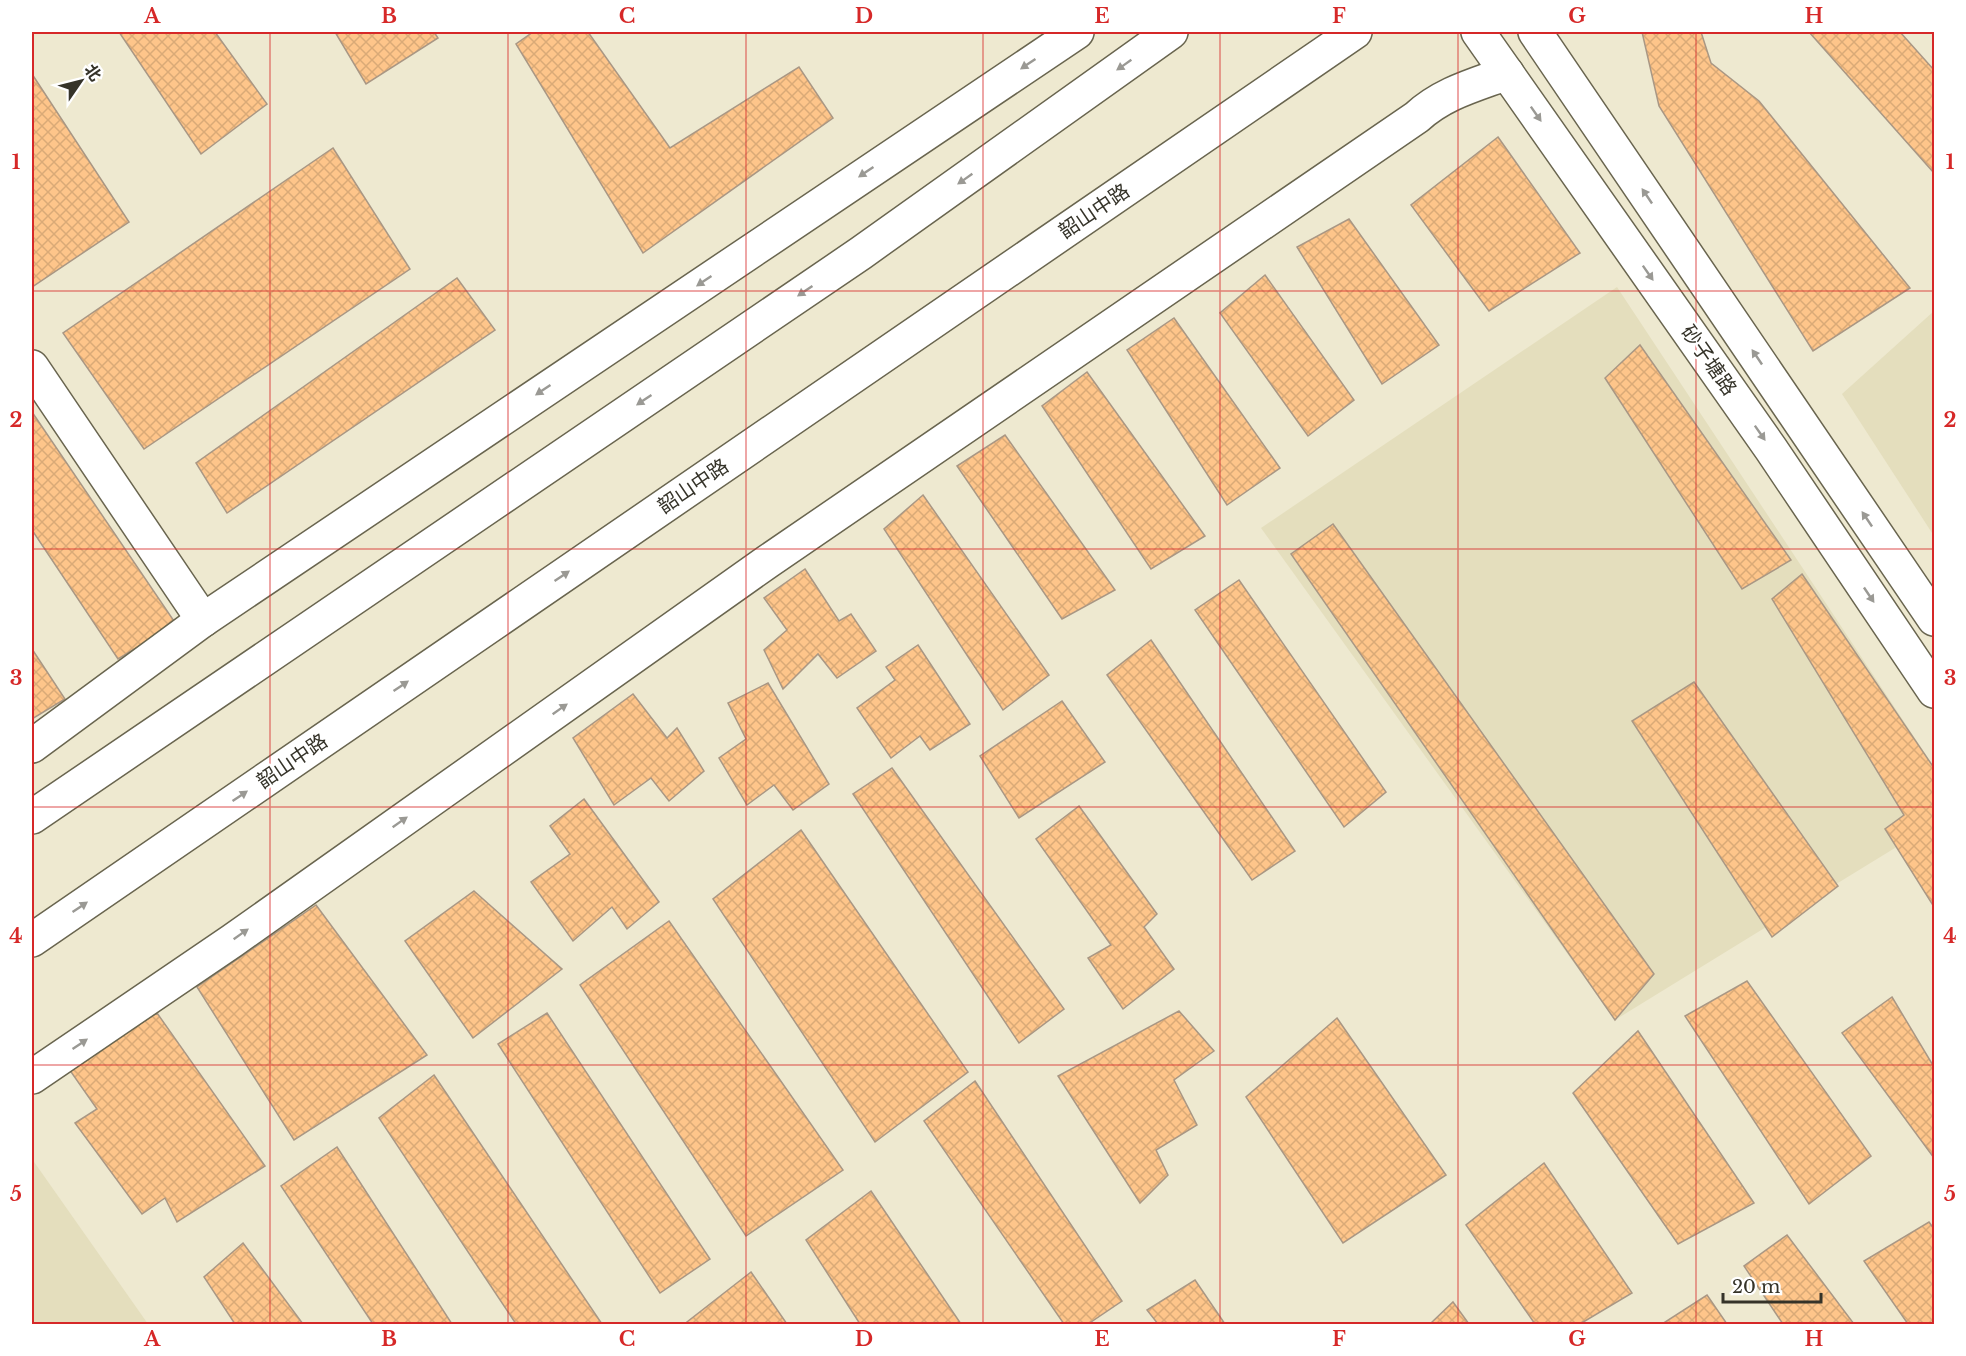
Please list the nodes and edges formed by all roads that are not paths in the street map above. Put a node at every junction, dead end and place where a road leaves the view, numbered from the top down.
1 (1077, 32) edge
2 (1171, 32) edge
3 (1355, 32) edge
4 (1478, 32) edge
5 (1537, 32) edge
6 (1508, 73) junction
7 (32, 367) edge
8 (1935, 619) edge
9 (204, 620) junction
10 (1935, 691) edge
11 (32, 746) edge
12 (32, 817) edge
13 (32, 940) edge
14 (32, 1077) edge

1 -> 9 street
2 -> 12 street
13 -> 3 street, 韶山中路
4 - 6 street, 砂子塘路
8 -> 5 street, 砂子塘路
6 -> 10 street, 砂子塘路
14 -> 6 street
7 - 9 street
9 - 11 street

